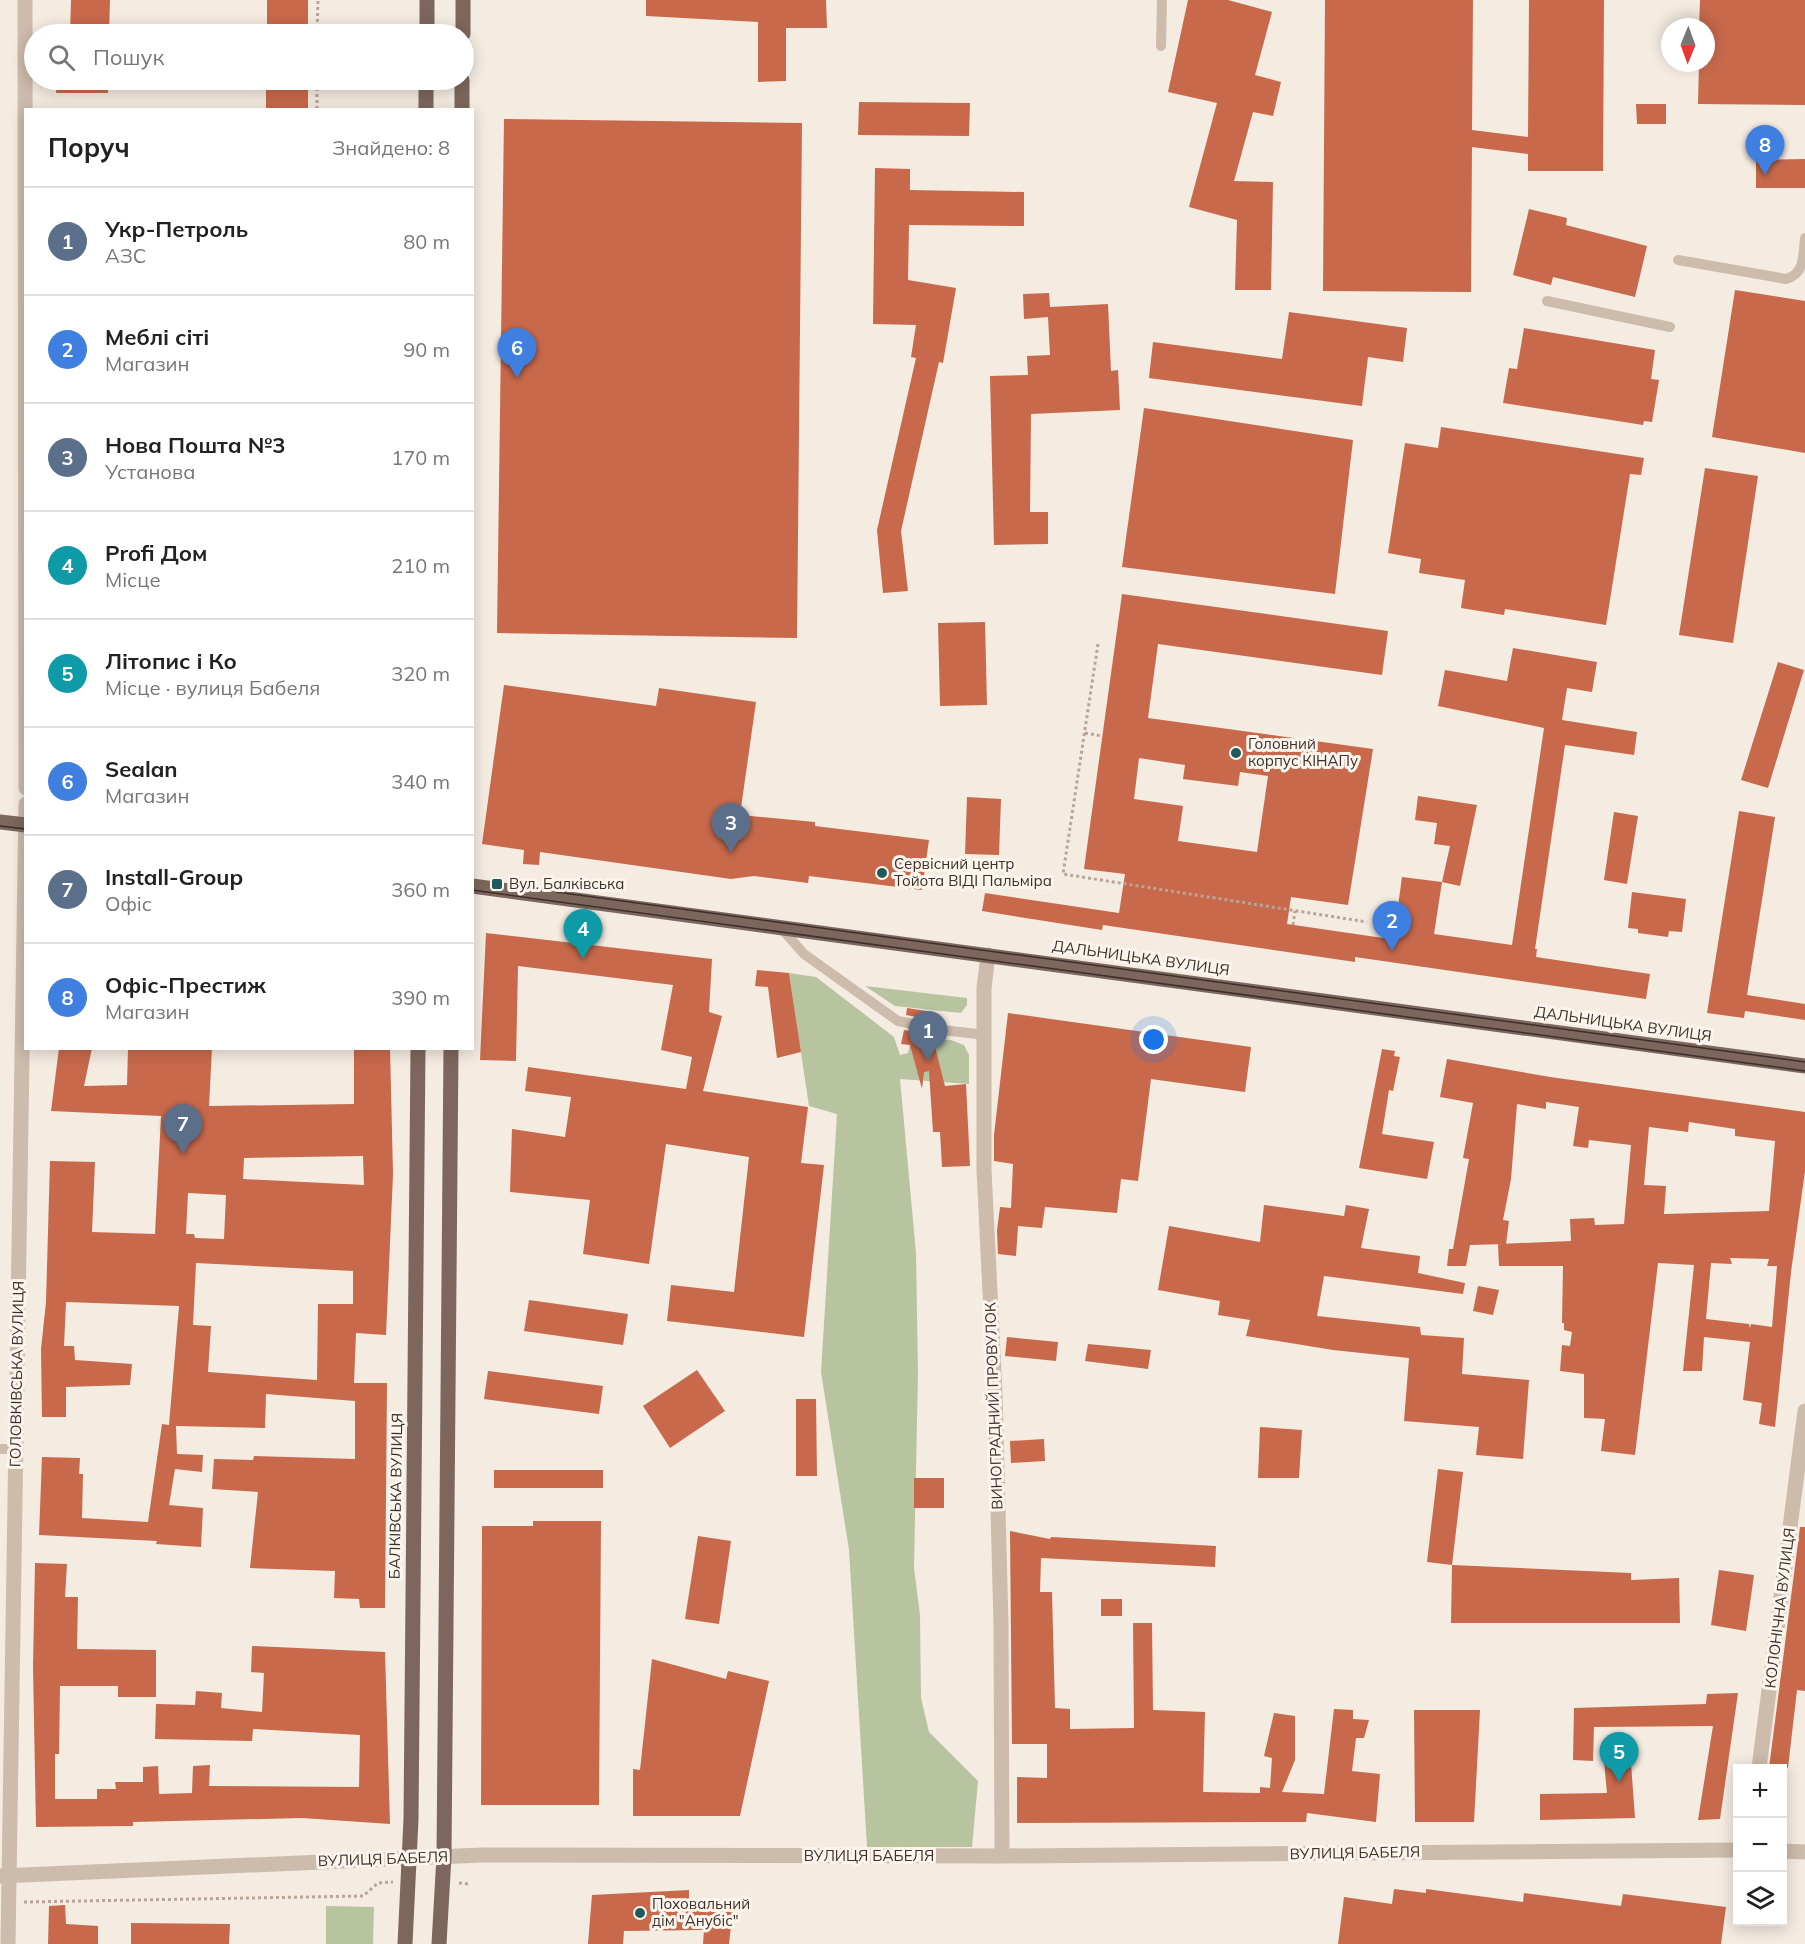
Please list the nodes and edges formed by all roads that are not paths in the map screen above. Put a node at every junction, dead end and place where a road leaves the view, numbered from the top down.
1 (25, 0) edge
2 (427, 0) edge
3 (463, 0) edge
4 (1162, 0) edge
5 (25, 24) edge
6 (427, 24) edge
7 (463, 24) edge
8 (1161, 46) dead end
9 (25, 90) edge
10 (426, 90) edge
11 (462, 90) edge
12 (25, 108) edge
13 (426, 108) edge
14 (462, 108) edge
15 (1805, 238) edge
16 (1678, 260) dead end
17 (1547, 301) dead end
18 (1670, 327) dead end
19 (0, 822) edge
20 (24, 825) edge
21 (474, 886) edge
22 (24, 894) edge
23 (781, 928) junction
24 (988, 956) junction
25 (986, 1035) junction
26 (418, 1050) edge
27 (451, 1050) edge
28 (1805, 1066) edge
29 (1805, 1411) edge
30 (0, 1449) edge
31 (16, 1449) junction
32 (1760, 1764) edge
33 (1733, 1850) edge
34 (1787, 1851) edge
35 (1805, 1852) edge
36 (1002, 1856) junction
37 (410, 1857) junction
38 (444, 1857) junction
39 (5, 1876) edge
40 (8, 1944) edge
41 (405, 1944) edge
42 (440, 1944) edge

1 - 5 street
2 - 6 main road
3 - 7 main road
4 - 8 lane
9 - 12 street
10 - 13 main road
11 - 14 main road
15 - 16 lane
17 - 18 lane
19 - 20 main road
21 - 23 main road, ДАЛЬНИЦЬКА ВУЛИЦЯ
22 - 31 street, ГОЛОВКІВСЬКА ВУЛИЦЯ
23 - 24 main road, ДАЛЬНИЦЬКА ВУЛИЦЯ
23 - 25 lane
24 - 25 street, ВИНОГРАДНИЙ ПРОВУЛОК
24 - 28 main road, ДАЛЬНИЦЬКА ВУЛИЦЯ
25 - 36 street, ВИНОГРАДНИЙ ПРОВУЛОК
26 - 37 main road, БАЛКІВСЬКА ВУЛИЦЯ
27 - 38 main road
29 - 32 street, КОЛОНІЧНА ВУЛИЦЯ
30 - 31 lane
31 - 39 street, ГОЛОВКІВСЬКА ВУЛИЦЯ
33 - 36 street, ВУЛИЦЯ БАБЕЛЯ
34 - 35 street
36 - 38 street, ВУЛИЦЯ БАБЕЛЯ
37 - 38 street, ВУЛИЦЯ БАБЕЛЯ
37 - 39 street, ВУЛИЦЯ БАБЕЛЯ
37 - 41 main road, БАЛКІВСЬКА ВУЛИЦЯ
38 - 42 main road
39 - 40 street, ГОЛОВКІВСЬКА ВУЛИЦЯ

